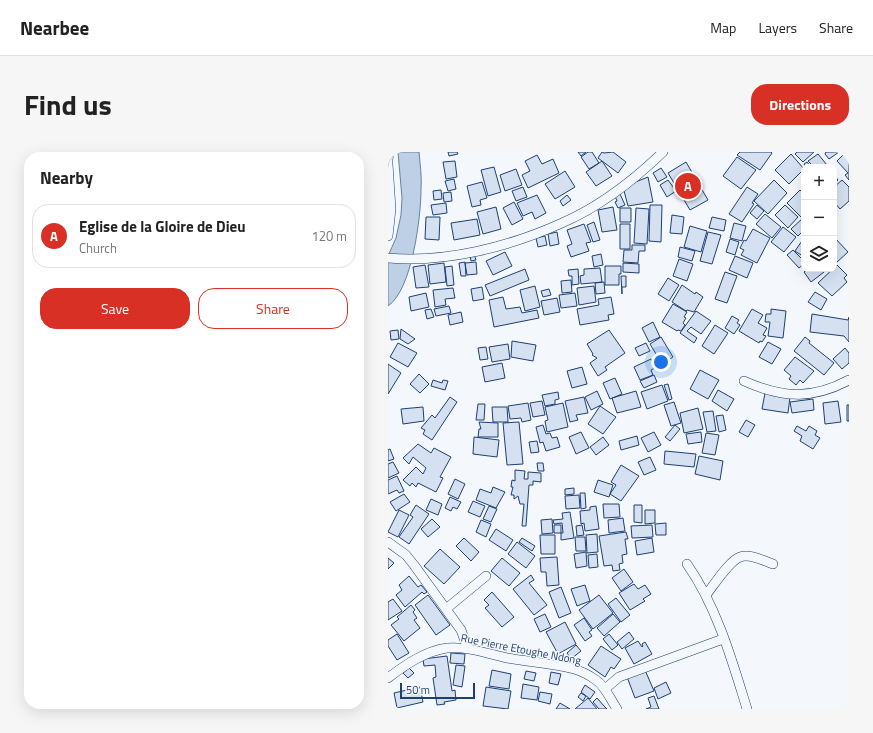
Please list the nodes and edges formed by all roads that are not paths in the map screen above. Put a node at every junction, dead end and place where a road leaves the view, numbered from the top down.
1 (389, 152) edge
2 (664, 152) edge
3 (388, 160) edge
4 (388, 164) edge
5 (388, 236) edge
6 (388, 258) edge
7 (849, 380) edge
8 (744, 381) dead end
9 (388, 542) edge
10 (687, 564) dead end
11 (773, 564) dead end
12 (486, 576) dead end
13 (706, 595) junction
14 (446, 609) junction
15 (723, 639) junction
16 (468, 649) junction
17 (388, 678) edge
18 (605, 689) junction
19 (616, 709) edge
20 (747, 709) edge

1 - 3 street
2 - 6 street
4 - 5 street
7 - 8 street
9 - 14 street
10 - 13 street
11 - 13 street
12 - 14 street
13 - 15 street
14 - 16 street
15 - 18 street
15 - 20 street
16 - 17 street, Rue Pierre Etoughe Ndong
16 - 18 street, Rue Pierre Etoughe Ndong
18 - 19 street, Rue Pierre Etoughe Ndong

